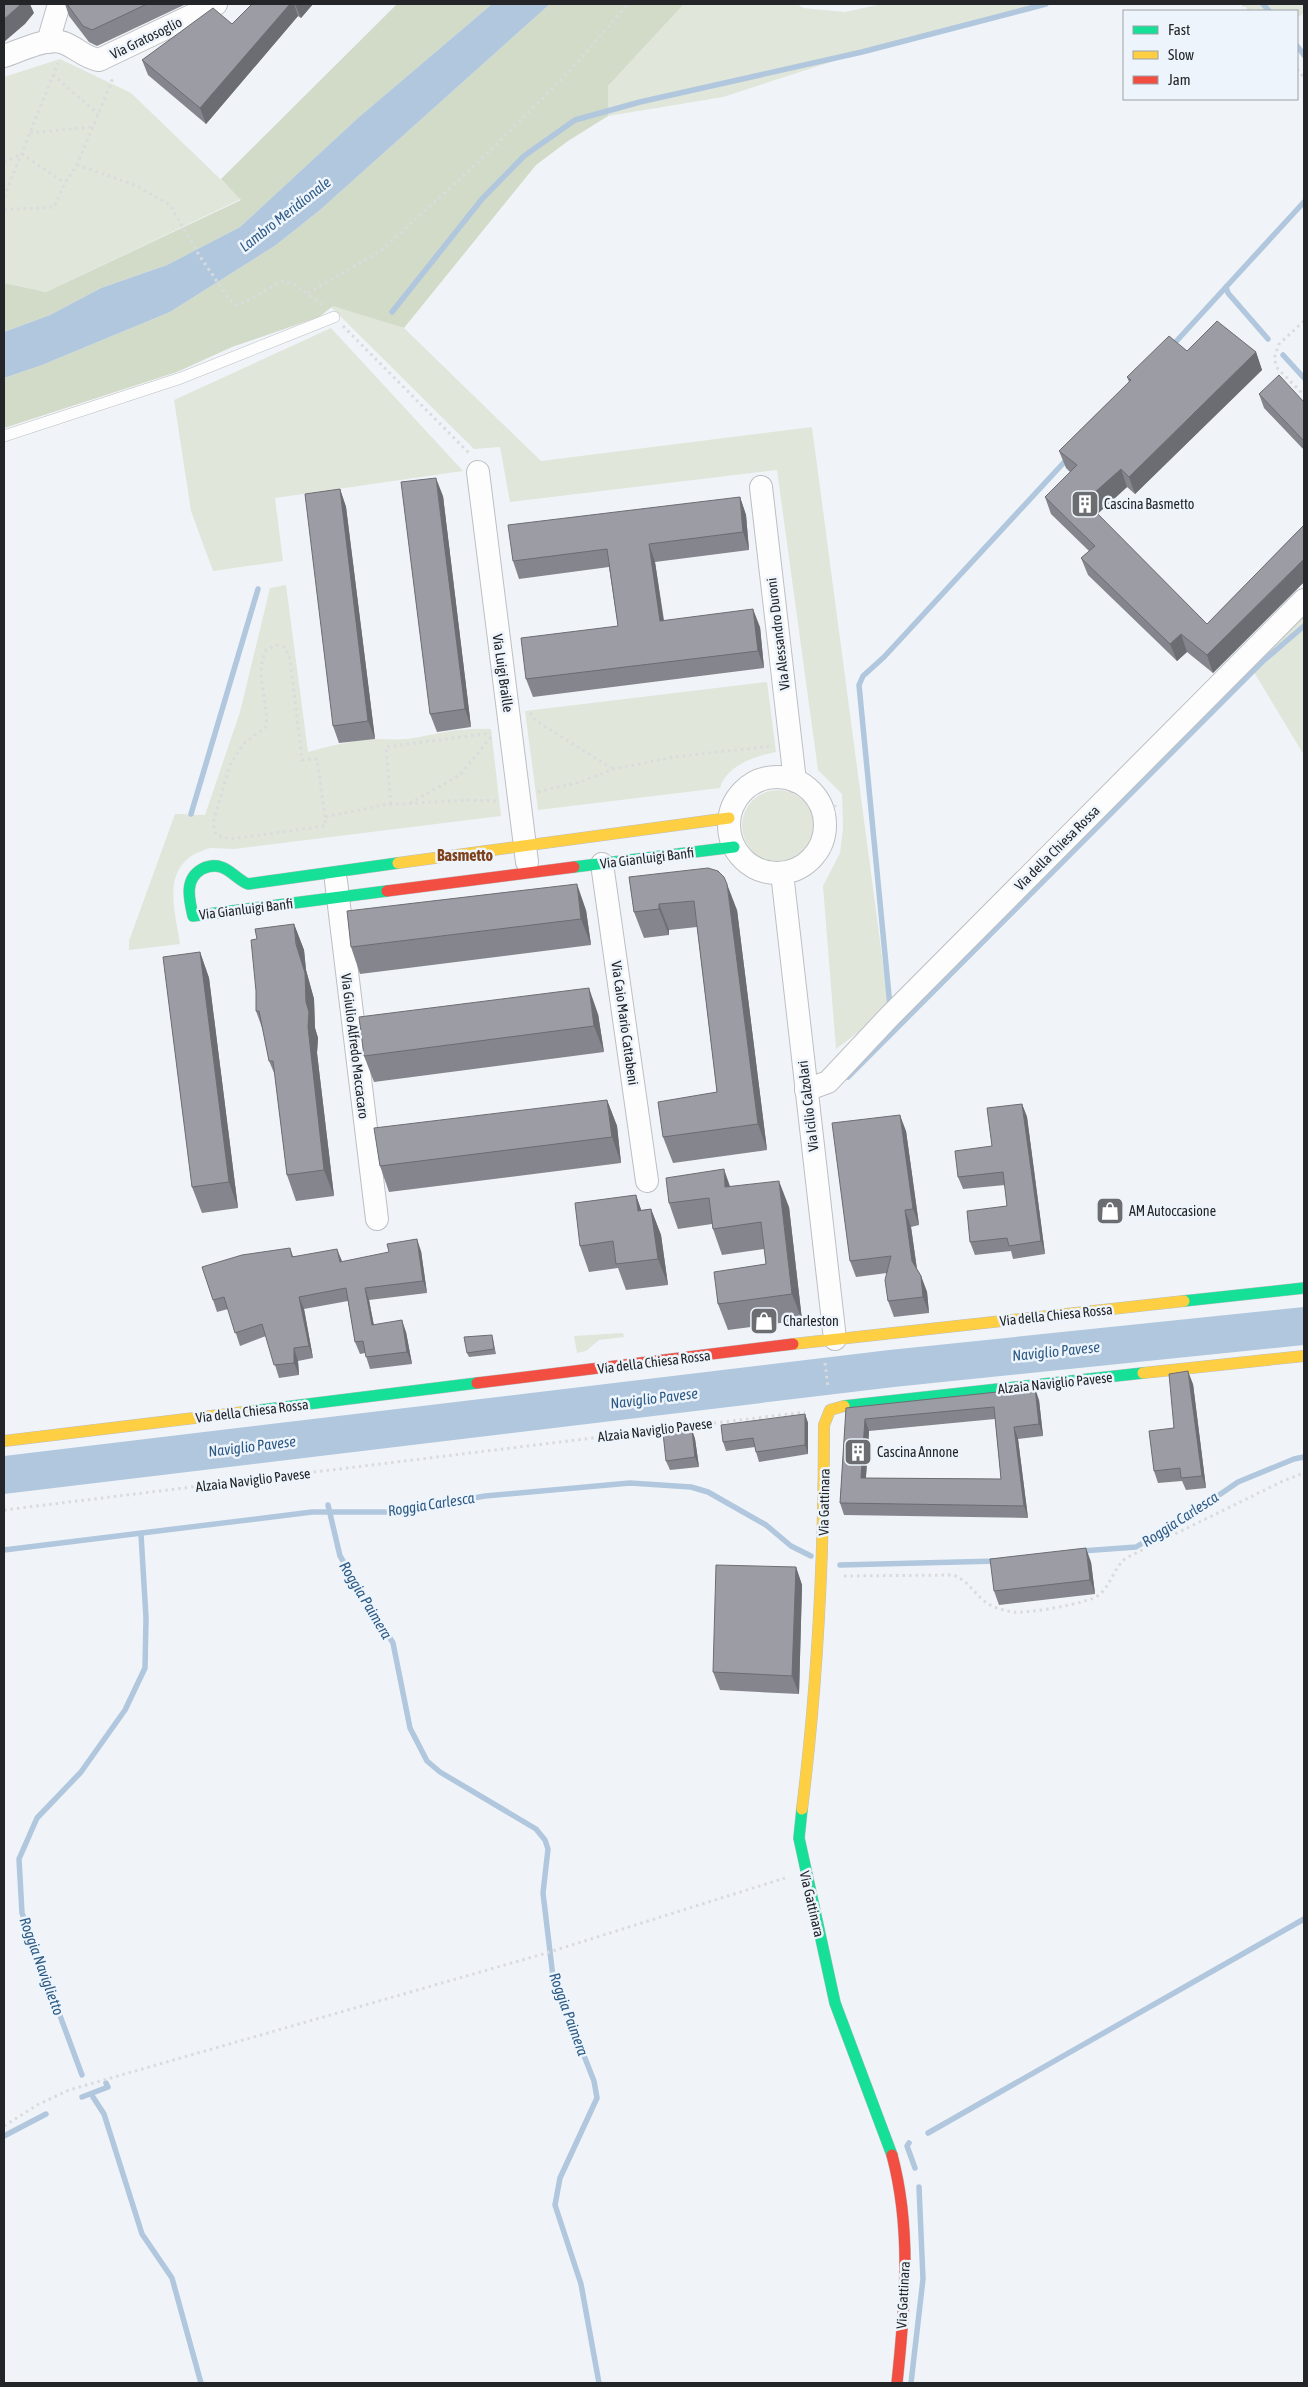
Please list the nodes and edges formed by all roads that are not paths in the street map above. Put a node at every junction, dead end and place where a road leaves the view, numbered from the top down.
1 (59, 4) edge
2 (216, 4) edge
3 (48, 42) junction
4 (4, 56) edge
5 (334, 317) road end
6 (4, 436) edge
7 (474, 463) road end
8 (761, 487) dead end
9 (1304, 600) edge
10 (795, 781) junction
11 (729, 818) junction
12 (525, 846) junction
13 (734, 847) junction
14 (602, 864) junction
15 (335, 872) junction
16 (528, 873) junction
17 (782, 873) junction
18 (337, 898) junction
19 (806, 1090) junction
20 (647, 1181) dead end
21 (377, 1219) dead end
22 (1304, 1288) edge
23 (835, 1339) junction
24 (1304, 1356) edge
25 (827, 1414) joint
26 (4, 1441) edge
27 (896, 2383) edge

1 - 3 street
2 - 3 street, Via Gratosoglio
3 - 4 street
5 - 6 lane
7 - 12 street, Via Luigi Braille
8 - 10 street, Via Alessandro Duroni
9 - 19 street, Via della Chiesa Rossa
10 - 11 street
10 - 17 street
11 - 12 street, Via Gianluigi Banfi
11 - 13 street
12 - 15 street, Via Gianluigi Banfi
12 - 16 street, Via Luigi Braille
13 - 14 street, Via Gianluigi Banfi
13 - 17 street
14 - 16 street, Via Gianluigi Banfi
14 - 20 street, Via Caio Mario Cattabeni
15 - 18 street, Via Giulio Alfredo Maccacaro
15 - 18 street, Via Gianluigi Banfi
16 - 18 street, Via Gianluigi Banfi
17 - 19 street, Via Icilio Calzolari
18 - 21 street, Via Giulio Alfredo Maccacaro
19 - 23 street, Via Icilio Calzolari
22 - 23 street, Via della Chiesa Rossa
23 - 26 street, Via della Chiesa Rossa
24 - 25 street, Alzaia Naviglio Pavese
25 - 27 street, Via Gattinara

